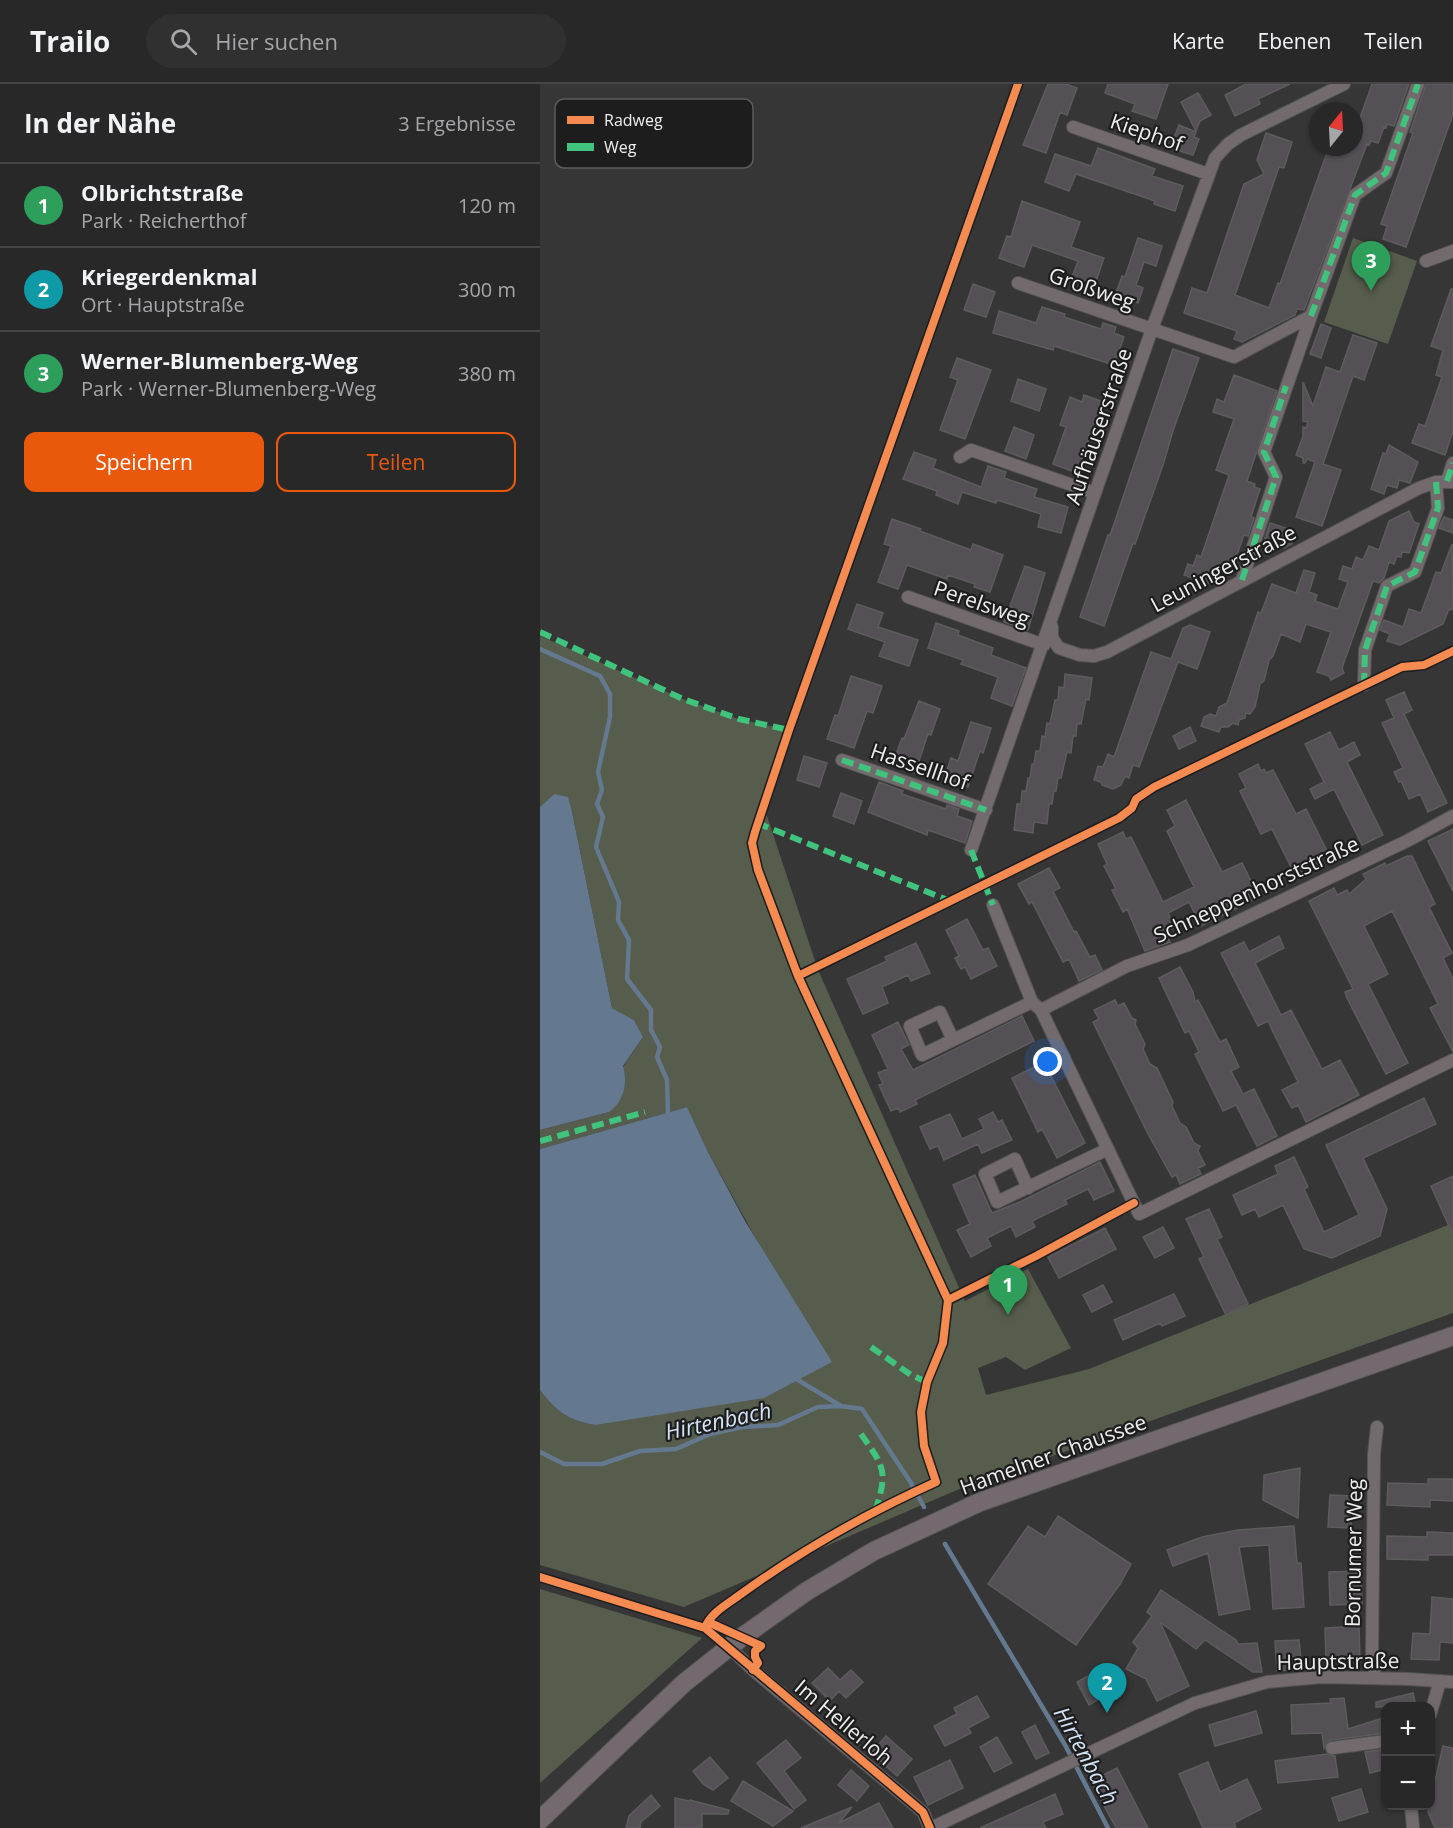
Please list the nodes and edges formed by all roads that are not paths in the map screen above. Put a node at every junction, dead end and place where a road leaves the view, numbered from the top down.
1 (1344, 84) edge
2 (1418, 84) edge
3 (1073, 127) dead end
4 (1208, 174) junction
5 (1453, 251) edge
6 (1426, 261) dead end
7 (1018, 283) dead end
8 (1311, 316) junction
9 (1152, 329) junction
10 (960, 458) dead end
11 (1453, 463) edge
12 (1445, 482) edge
13 (1095, 493) junction
14 (1242, 580) junction
15 (908, 597) dead end
16 (1053, 614) junction
17 (1044, 645) junction
18 (1364, 685) dead end
19 (842, 760) dead end
20 (986, 810) junction
21 (1453, 816) edge
22 (972, 850) dead end
23 (993, 905) dead end
24 (1036, 1006) junction
25 (953, 1040) dead end
26 (1453, 1060) edge
27 (1108, 1149) junction
28 (1028, 1188) dead end
29 (1453, 1336) edge
30 (1377, 1427) dead end
31 (729, 1647) junction
32 (1375, 1678) junction
33 (1440, 1681) junction
34 (1453, 1682) edge
35 (1434, 1702) edge
36 (1381, 1742) edge
37 (1332, 1748) dead end
38 (1411, 1810) edge
39 (540, 1820) edge
40 (931, 1828) edge
41 (1413, 1828) edge

1 - 4 street, Aufhäuserstraße
2 - 8 street
3 - 4 street, Kiephof
4 - 9 street, Aufhäuserstraße
5 - 6 street
7 - 9 street, Großweg
8 - 9 street, Großweg
8 - 14 street
9 - 13 street, Aufhäuserstraße
10 - 13 street
11 - 12 street
12 - 14 street, Leuningerstraße
12 - 18 street
13 - 16 street, Aufhäuserstraße
14 - 16 street, Leuningerstraße
15 - 17 street, Perelsweg
16 - 17 street, Aufhäuserstraße
17 - 20 street, Aufhäuserstraße
19 - 20 street, Hassellhof
20 - 22 street, Aufhäuserstraße
21 - 24 street, Schneppenhorststraße
23 - 24 street
24 - 25 street, Schneppenhorststraße
24 - 27 street
26 - 27 street
27 - 28 street
29 - 31 main road, Hamelner Chaussee
30 - 32 street, Bornumer Weg
31 - 39 main road, Hamelner Chaussee
31 - 40 street, Im Hellerloh
32 - 33 street, Hauptstraße
32 - 40 street, Hauptstraße
33 - 34 street, Hauptstraße
33 - 35 street
36 - 37 street
38 - 41 street

